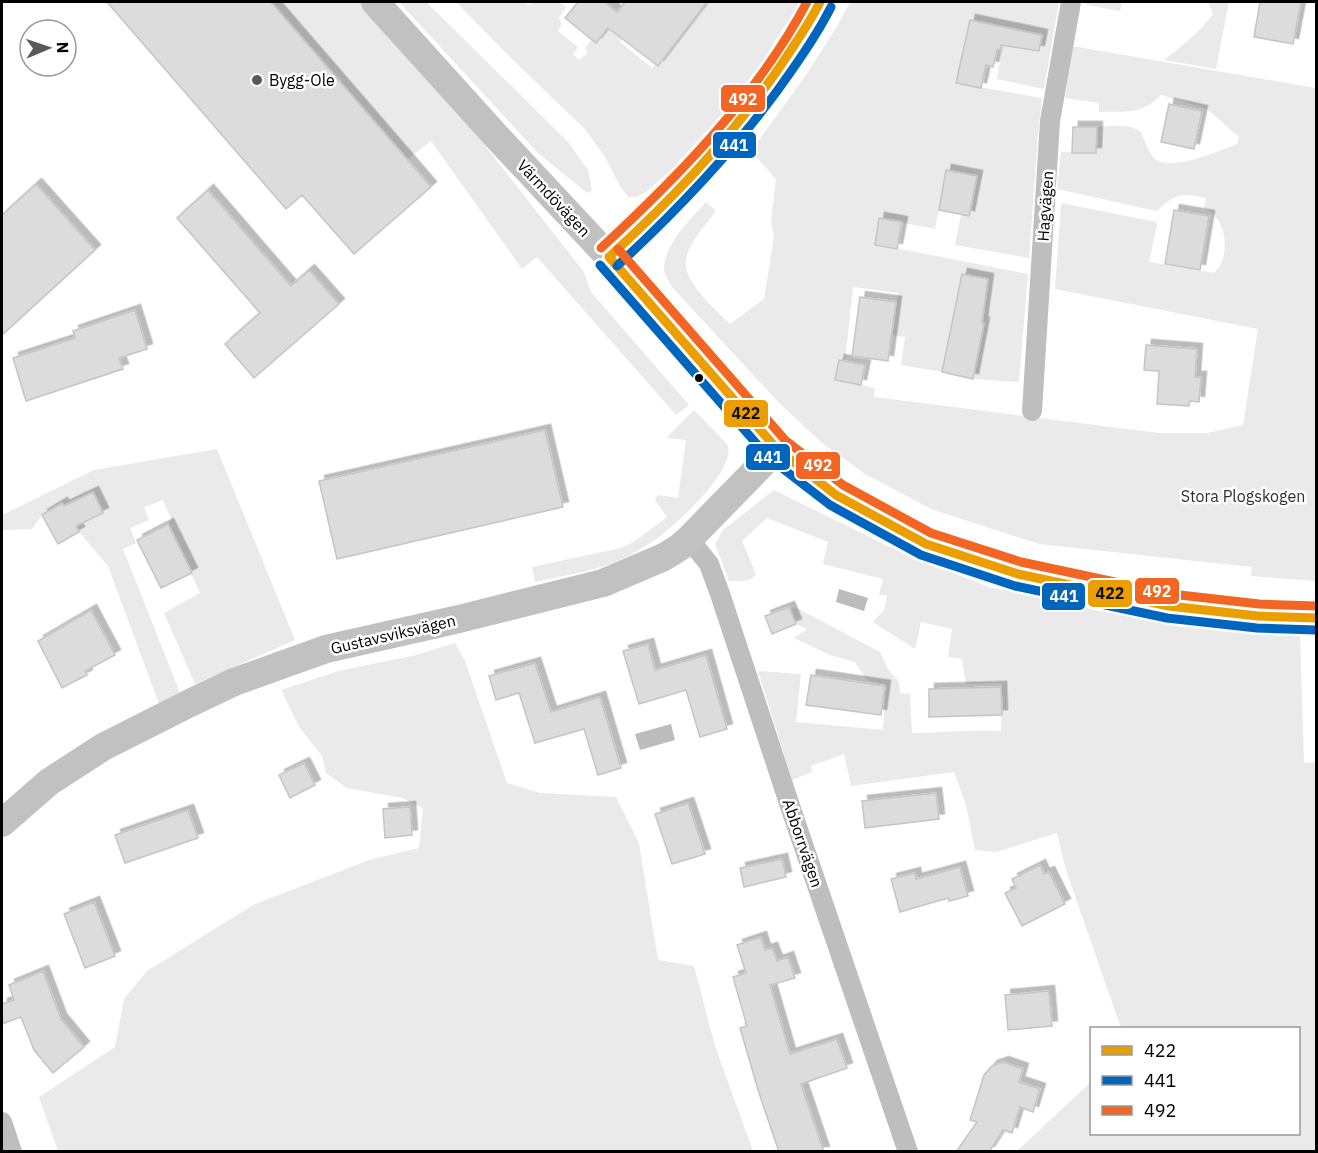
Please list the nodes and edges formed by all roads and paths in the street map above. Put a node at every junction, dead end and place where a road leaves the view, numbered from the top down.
1 (375, 2) edge
2 (820, 2) edge
3 (1071, 2) edge
4 (609, 257) junction
5 (1032, 411) dead end
6 (777, 449) junction
7 (689, 539) junction
8 (1317, 618) edge
9 (2, 823) edge
10 (2, 1122) edge
11 (12, 1152) edge
12 (909, 1152) edge

1 - 4 street, Värmdövägen
2 - 4 street
3 - 5 street, Hagvägen
4 - 6 street, Värmdövägen
6 - 7 street, Gustavsviksvägen
6 - 8 street, Värmdövägen
7 - 9 street, Gustavsviksvägen
7 - 12 street, Abborrvägen
10 - 11 street

